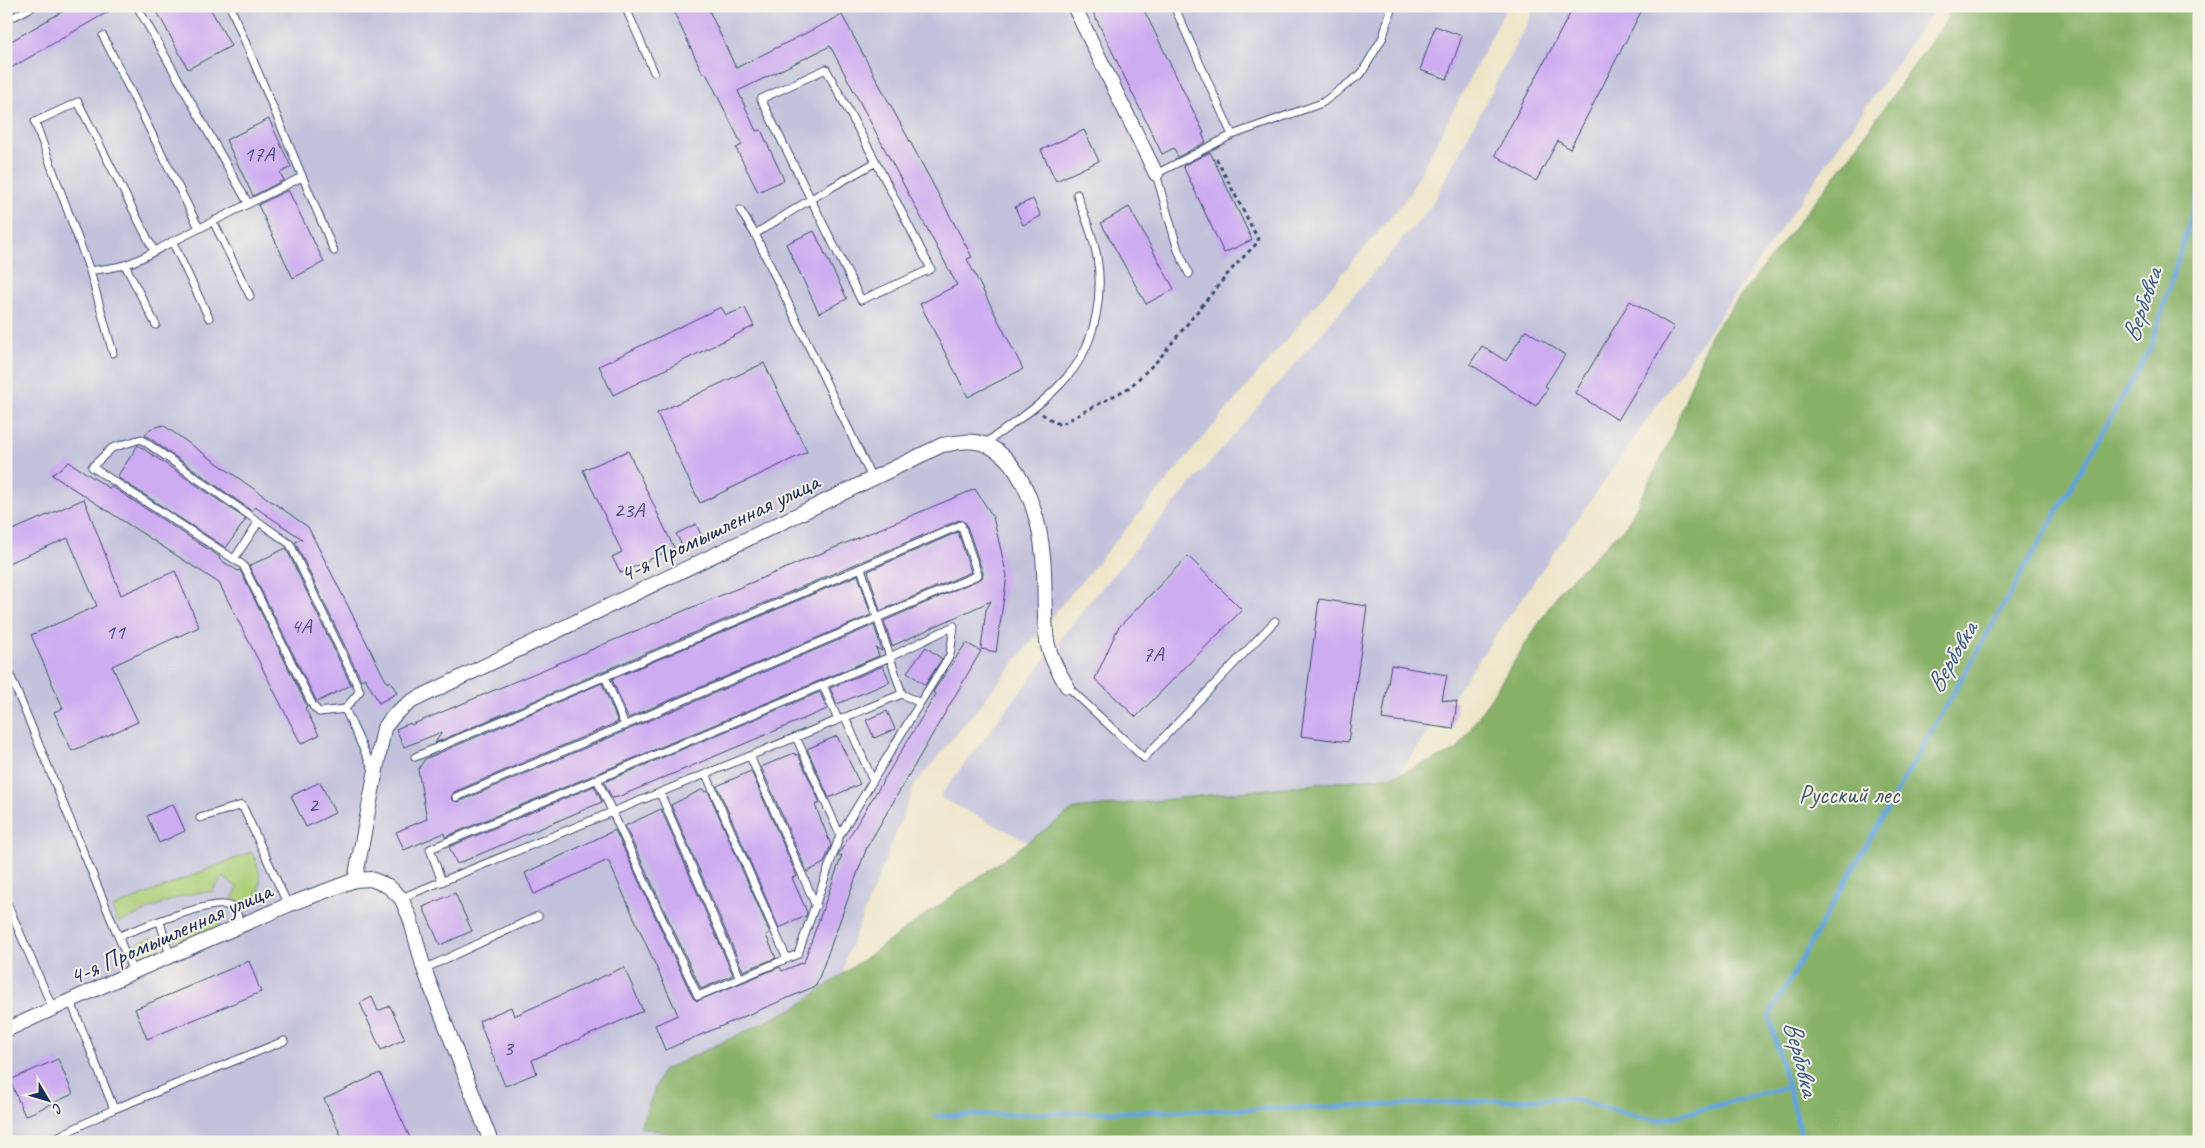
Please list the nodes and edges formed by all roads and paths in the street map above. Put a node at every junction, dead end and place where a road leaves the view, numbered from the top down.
1 (34, 6) edge
2 (137, 6) edge
3 (230, 6) edge
4 (625, 6) edge
5 (1074, 6) edge
6 (1174, 6) edge
7 (1392, 6) edge
8 (15, 16) dead end
9 (103, 36) dead end
10 (654, 72) dead end
11 (1232, 135) junction
12 (1211, 146) junction
13 (876, 162) junction
14 (1156, 174) junction
15 (302, 177) junction
16 (1077, 194) dead end
17 (811, 198) junction
18 (248, 203) junction
19 (740, 210) dead end
20 (213, 221) junction
21 (199, 228) junction
22 (755, 234) junction
23 (172, 242) junction
24 (154, 251) junction
25 (334, 251) dead end
26 (125, 265) junction
27 (90, 271) junction
28 (1189, 274) dead end
29 (250, 296) dead end
30 (209, 318) dead end
31 (156, 325) dead end
32 (114, 353) dead end
33 (1033, 409) junction
34 (984, 444) junction
35 (872, 478) junction
36 (258, 523) junction
37 (234, 559) junction
38 (861, 568) junction
39 (878, 619) junction
40 (1275, 621) dead end
41 (890, 657) junction
42 (6, 665) edge
43 (606, 676) junction
44 (823, 685) junction
45 (1067, 686) joint
46 (902, 694) junction
47 (920, 703) junction
48 (345, 708) junction
49 (841, 719) junction
50 (625, 726) junction
51 (796, 738) junction
52 (750, 756) junction
53 (415, 757) dead end
54 (706, 774) junction
55 (375, 775) junction
56 (597, 779) junction
57 (873, 781) junction
58 (660, 793) junction
59 (456, 797) dead end
60 (613, 812) junction
61 (200, 818) dead end
62 (840, 835) junction
63 (354, 880) junction
64 (442, 882) junction
65 (401, 898) junction
66 (6, 901) edge
67 (288, 904) junction
68 (816, 906) junction
69 (538, 916) dead end
70 (160, 922) junction
71 (240, 925) junction
72 (119, 936) junction
73 (170, 956) junction
74 (787, 959) junction
75 (424, 969) junction
76 (133, 972) junction
77 (740, 978) junction
78 (71, 1002) junction
79 (53, 1009) junction
80 (6, 1030) edge
81 (284, 1041) dead end
82 (114, 1109) junction
83 (48, 1142) edge
84 (491, 1142) edge

1 - 8 lane
2 - 18 lane
3 - 15 lane
4 - 10 lane
5 - 14 street
6 - 11 lane
7 - 11 lane
9 - 21 lane
11 - 12 lane
12 - 14 lane
12 - 33 path
13 - 17 lane
13 - 17 lane
13 - 17 lane
14 - 28 lane
15 - 18 lane
15 - 25 lane
16 - 33 lane
17 - 22 lane
18 - 20 lane
19 - 22 lane
20 - 21 lane
20 - 29 lane
21 - 23 lane
22 - 35 lane
23 - 24 lane
23 - 30 lane
24 - 26 lane
24 - 27 lane
26 - 27 lane
26 - 31 lane
27 - 32 lane
33 - 34 lane
34 - 35 street, 4-я Промышленная улица
34 - 45 street
35 - 55 street, 4-я Промышленная улица
36 - 37 lane
36 - 37 lane
36 - 48 lane
37 - 48 lane
38 - 39 lane
38 - 39 lane
38 - 43 lane
39 - 41 lane
39 - 50 lane
40 - 45 lane
41 - 44 lane
41 - 46 lane
41 - 47 lane
42 - 72 lane
43 - 50 lane
43 - 53 lane
44 - 49 lane
44 - 56 lane
46 - 47 lane
46 - 49 lane
47 - 57 lane
48 - 55 lane
49 - 51 lane
49 - 57 lane
50 - 59 lane
51 - 52 lane
51 - 62 lane
52 - 54 lane
52 - 68 lane
54 - 58 lane
54 - 74 lane
55 - 63 street, 4-я Промышленная улица
56 - 60 lane
56 - 64 lane
57 - 62 lane
58 - 60 lane
58 - 77 lane
60 - 64 lane
60 - 77 lane
61 - 67 lane
62 - 68 lane
63 - 65 street, 4-я Промышленная улица
63 - 67 street, 4-я Промышленная улица
64 - 65 lane
65 - 75 street
66 - 79 lane
67 - 71 street, 4-я Промышленная улица
68 - 74 lane
69 - 75 lane
70 - 71 lane
70 - 72 lane
70 - 73 lane
71 - 73 street, 4-я Промышленная улица
72 - 76 lane
73 - 76 street, 4-я Промышленная улица
74 - 77 lane
75 - 84 street
76 - 78 street, 4-я Промышленная улица
78 - 79 street, 4-я Промышленная улица
78 - 82 lane
79 - 80 street, 4-я Промышленная улица
81 - 82 lane
82 - 83 lane

